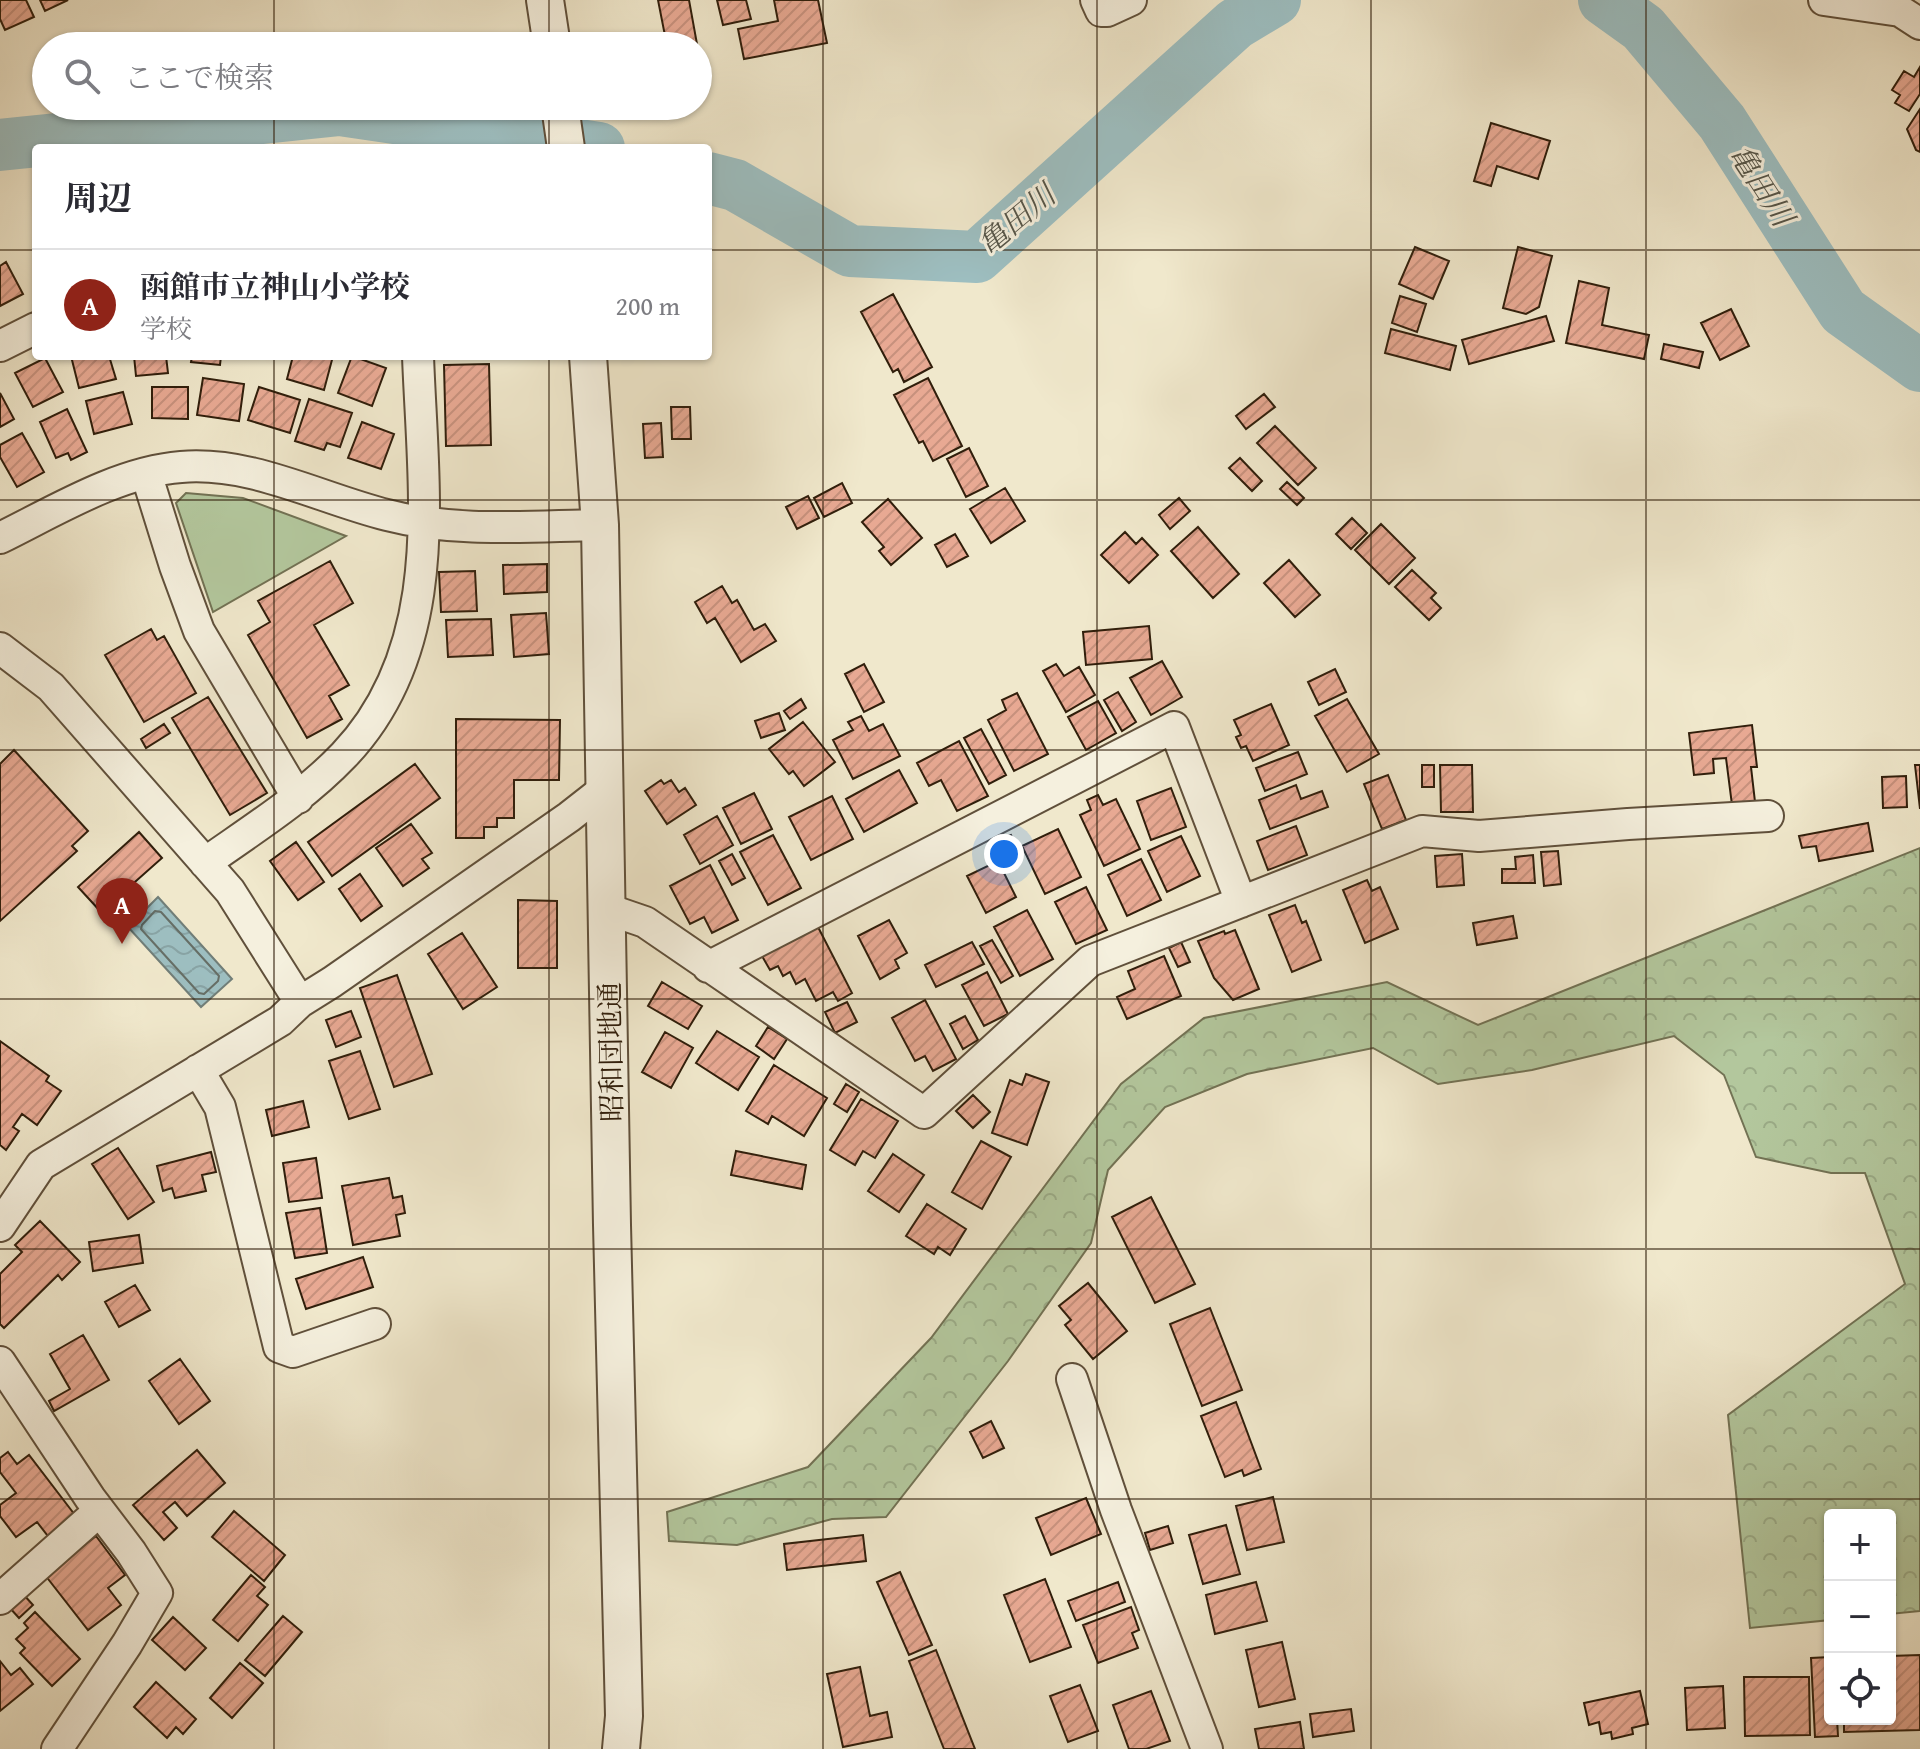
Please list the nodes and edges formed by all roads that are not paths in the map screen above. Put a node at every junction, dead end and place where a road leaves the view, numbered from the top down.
1 (545, 0) edge
2 (1096, 0) edge
3 (1131, 0) edge
4 (1824, 0) edge
5 (1920, 24) edge
6 (550, 32) edge
7 (562, 120) edge
8 (565, 144) edge
9 (32, 330) edge
10 (0, 346) edge
11 (418, 360) edge
12 (588, 360) edge
13 (146, 473) junction
14 (424, 521) junction
15 (600, 525) junction
16 (0, 538) edge
17 (0, 648) edge
18 (606, 788) junction
19 (298, 798) junction
20 (1768, 816) dead end
21 (205, 863) junction
22 (1241, 902) junction
23 (607, 909) junction
24 (708, 967) junction
25 (300, 1002) junction
26 (198, 1070) junction
27 (0, 1226) edge
28 (375, 1324) dead end
29 (0, 1362) edge
30 (1072, 1379) dead end
31 (88, 1521) dead end
32 (0, 1599) edge
33 (57, 1749) edge
34 (621, 1749) edge
35 (1207, 1749) edge

1 - 6 street
2 - 3 street
4 - 5 street
7 - 8 street
9 - 10 street
11 - 14 street
12 - 15 street, 昭和団地通
13 - 14 street
13 - 16 street
13 - 19 street
14 - 15 street
14 - 19 street
15 - 18 street, 昭和団地通
17 - 21 street
18 - 23 street, 昭和団地通
18 - 25 street
19 - 21 street
20 - 22 street
21 - 25 street
22 - 24 street
22 - 24 street
23 - 24 street
23 - 34 street, 昭和団地通
25 - 26 street
26 - 27 street
26 - 28 street
29 - 33 street
30 - 35 street
31 - 32 street

